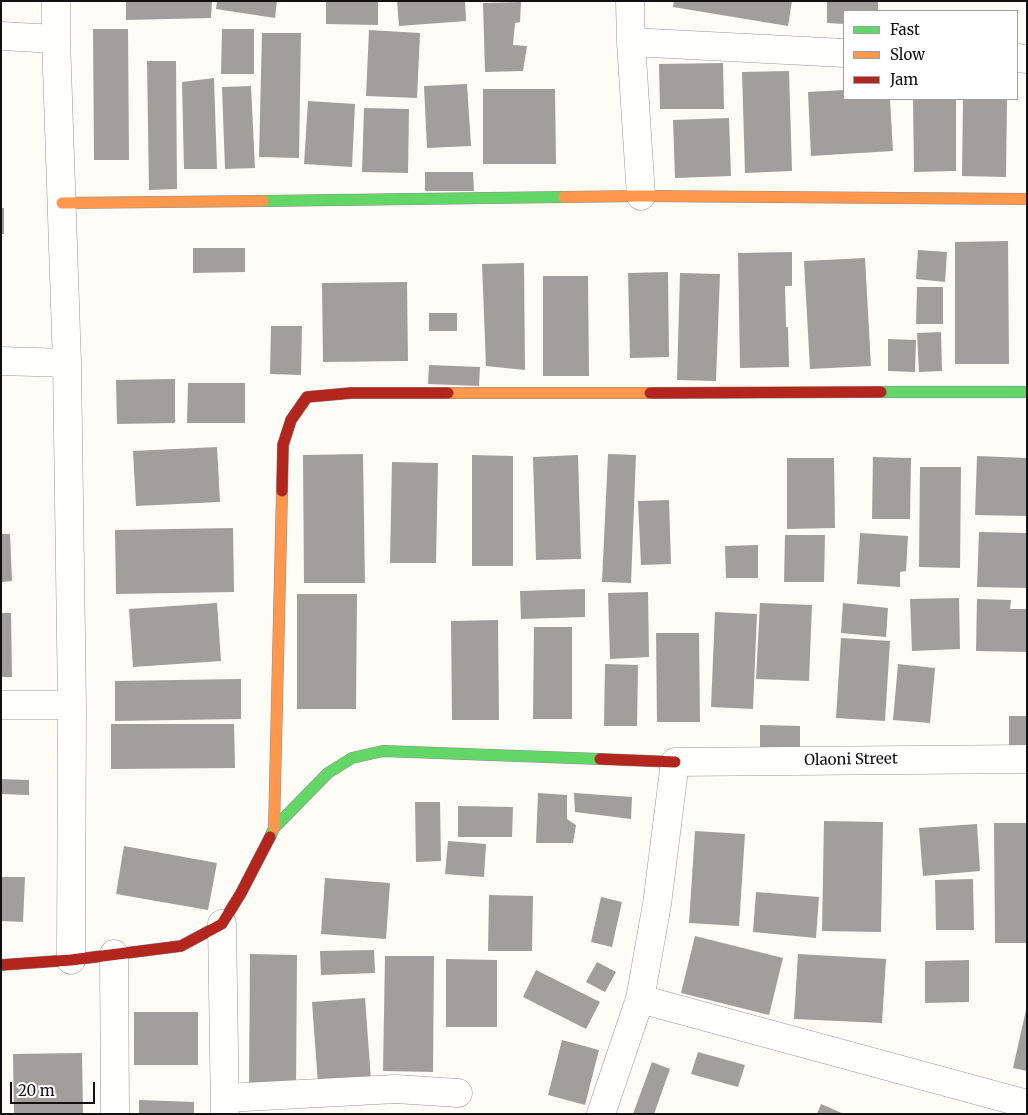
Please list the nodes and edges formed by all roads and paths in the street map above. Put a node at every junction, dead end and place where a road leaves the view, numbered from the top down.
1 (56, 1) edge
2 (630, 1) edge
3 (1, 36) edge
4 (56, 40) junction
5 (631, 42) junction
6 (843, 53) edge
7 (641, 196) junction
8 (1027, 199) edge
9 (62, 203) junction
10 (1, 361) edge
11 (67, 363) junction
12 (1027, 392) edge
13 (1, 705) edge
14 (72, 705) junction
15 (1027, 759) edge
16 (675, 762) junction
17 (274, 828) junction
18 (222, 924) junction
19 (114, 954) junction
20 (71, 960) junction
21 (1, 965) edge
22 (640, 999) junction
23 (458, 1093) dead end
24 (1027, 1104) edge
25 (225, 1106) edge
26 (115, 1114) edge
27 (601, 1114) edge

1 - 4 street
2 - 5 street
3 - 4 street
4 - 9 street
5 - 6 street
5 - 7 street
7 - 8 street
7 - 9 street
9 - 11 street
10 - 11 street
11 - 14 street
12 - 17 street
13 - 14 street
14 - 20 street
15 - 16 street, Olaoni Street
16 - 17 street
16 - 22 street
17 - 18 street
18 - 19 street
18 - 25 street
19 - 20 street
19 - 26 street
20 - 21 street
22 - 24 street
22 - 27 street
23 - 25 street

